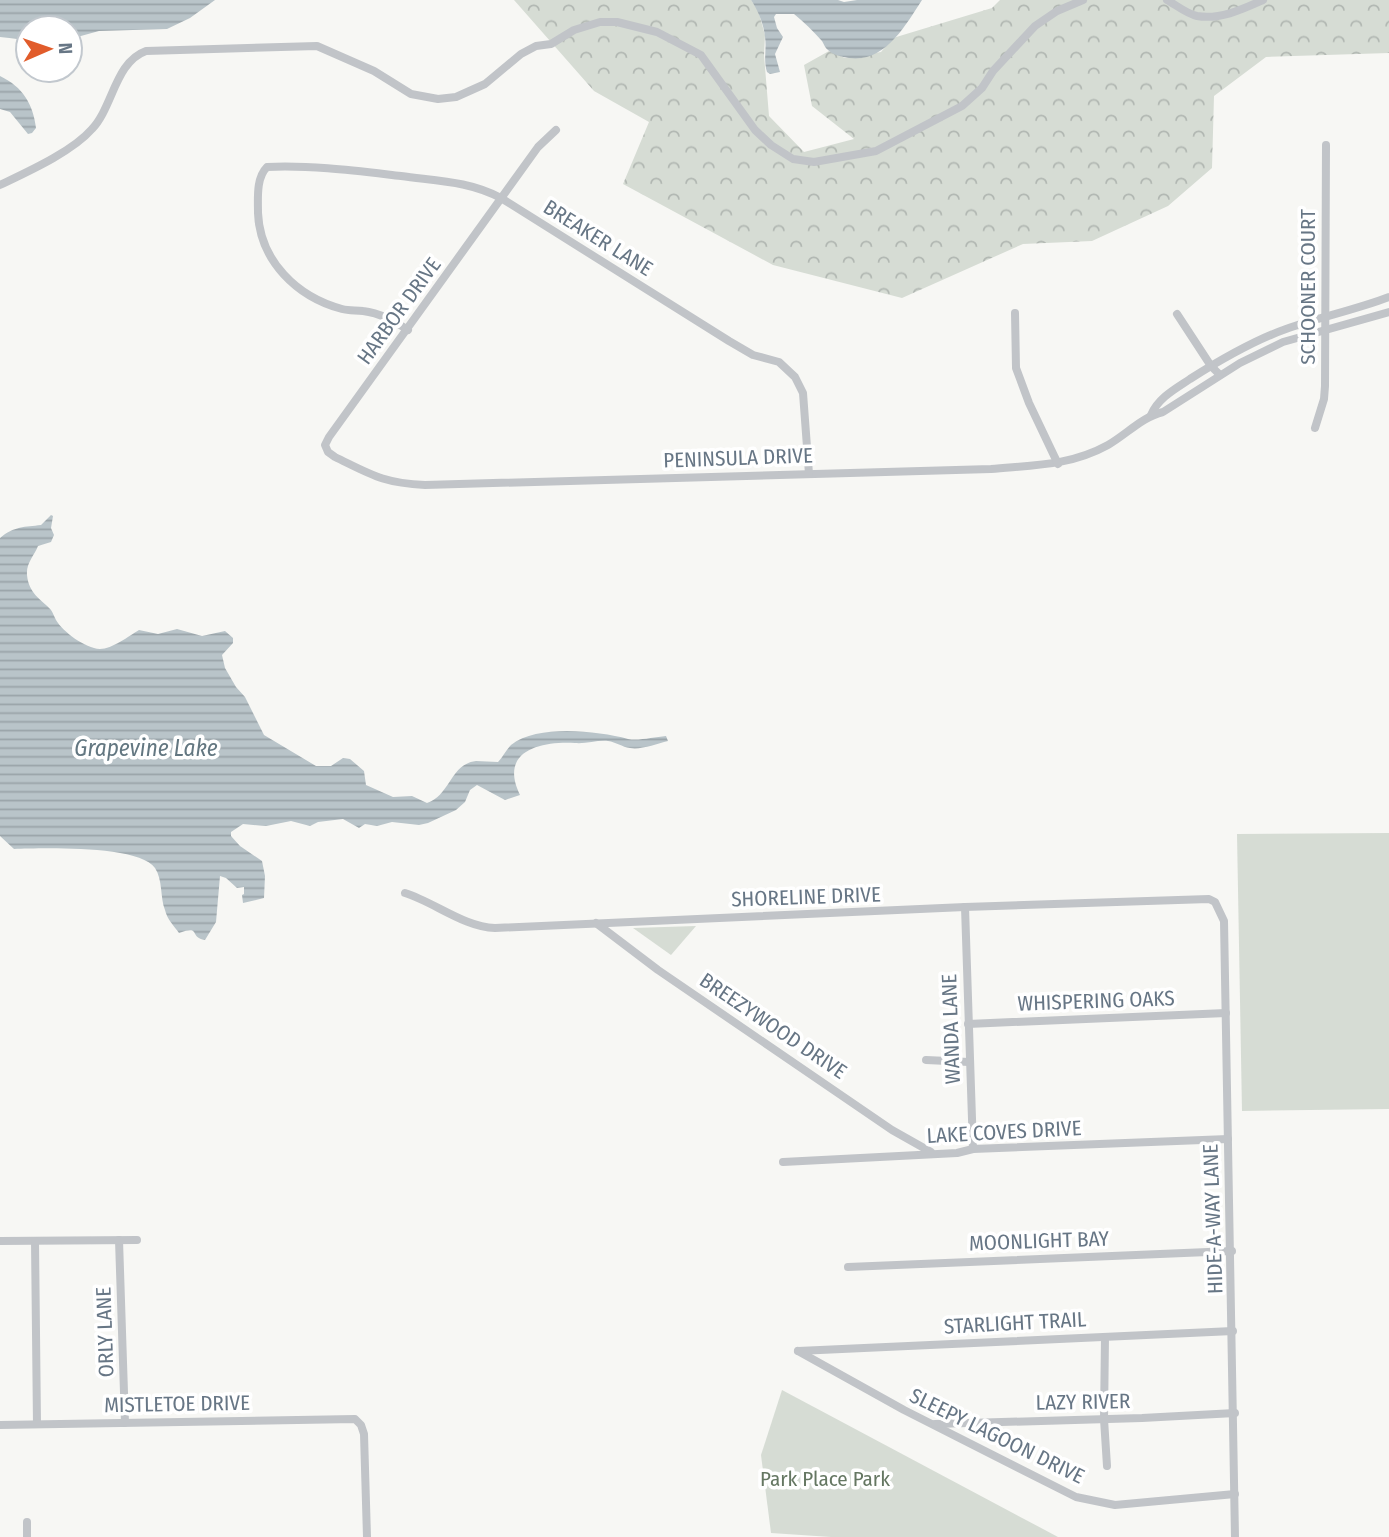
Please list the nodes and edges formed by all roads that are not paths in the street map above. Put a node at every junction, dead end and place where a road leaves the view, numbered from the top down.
1 (1083, 0) edge
2 (1167, 0) edge
3 (1263, 0) edge
4 (556, 130) dead end
5 (1326, 145) dead end
6 (0, 185) edge
7 (500, 198) junction
8 (1389, 297) edge
9 (1389, 312) edge
10 (1015, 313) dead end
11 (1177, 314) dead end
12 (1324, 316) junction
13 (1325, 329) junction
14 (408, 330) junction
15 (1211, 366) junction
16 (1220, 375) junction
17 (1151, 415) junction
18 (1315, 428) dead end
19 (326, 445) joint
20 (1058, 464) junction
21 (809, 474) junction
22 (405, 893) dead end
23 (1216, 902) joint
24 (965, 907) junction
25 (596, 923) junction
26 (1226, 1013) junction
27 (968, 1024) junction
28 (926, 1060) dead end
29 (969, 1062) junction
30 (1228, 1139) junction
31 (973, 1149) junction
32 (933, 1153) junction
33 (783, 1162) dead end
34 (119, 1240) junction
35 (137, 1240) dead end
36 (0, 1241) edge
37 (35, 1241) junction
38 (1232, 1251) junction
39 (848, 1267) dead end
40 (1233, 1331) junction
41 (1105, 1337) junction
42 (798, 1351) joint
43 (1235, 1413) junction
44 (1104, 1419) junction
45 (125, 1423) junction
46 (37, 1424) junction
47 (932, 1424) junction
48 (0, 1425) edge
49 (1107, 1466) dead end
50 (1235, 1494) junction
51 (27, 1522) dead end
52 (27, 1537) edge
53 (367, 1537) edge
54 (1235, 1537) edge

1 - 6 street
2 - 3 street
4 - 7 street, HARBOR DRIVE
5 - 12 street, SCHOONER COURT
7 - 14 street, HARBOR DRIVE
7 - 14 street, BREAKER LANE
7 - 21 street, BREAKER LANE
8 - 12 street, PENINSULA DRIVE
9 - 13 street, PENINSULA DRIVE
10 - 20 street
11 - 15 street
12 - 13 street, SCHOONER COURT
12 - 15 street, PENINSULA DRIVE
13 - 16 street, PENINSULA DRIVE
13 - 18 street, SCHOONER COURT
14 - 19 street, HARBOR DRIVE
15 - 16 street
15 - 17 street, PENINSULA DRIVE
16 - 17 street, PENINSULA DRIVE
17 - 20 street, PENINSULA DRIVE
19 - 21 street, PENINSULA DRIVE
20 - 21 street, PENINSULA DRIVE
22 - 25 street, SHORELINE DRIVE
23 - 24 street, SHORELINE DRIVE
23 - 26 street, HIDE-A-WAY LANE
24 - 25 street, SHORELINE DRIVE
24 - 27 street, WANDA LANE
25 - 32 street, BREEZYWOOD DRIVE
26 - 27 street, WHISPERING OAKS
26 - 30 street, HIDE-A-WAY LANE
27 - 29 street, WANDA LANE
28 - 29 street
29 - 31 street, WANDA LANE
30 - 31 street, LAKE COVES DRIVE
30 - 38 street, HIDE-A-WAY LANE
31 - 32 street, LAKE COVES DRIVE
32 - 33 street, LAKE COVES DRIVE
34 - 35 street
34 - 37 street
34 - 45 street, ORLY LANE
36 - 37 street
37 - 46 street
38 - 39 street, MOONLIGHT BAY
38 - 40 street, HIDE-A-WAY LANE
40 - 41 street, STARLIGHT TRAIL
40 - 43 street, HIDE-A-WAY LANE
41 - 42 street, STARLIGHT TRAIL
41 - 44 street
42 - 47 street, SLEEPY LAGOON DRIVE
43 - 44 street, LAZY RIVER
43 - 50 street, HIDE-A-WAY LANE
44 - 47 street, LAZY RIVER
44 - 49 street
45 - 46 street, MISTLETOE DRIVE
45 - 53 street, MISTLETOE DRIVE
46 - 48 street, MISTLETOE DRIVE
47 - 50 street, SLEEPY LAGOON DRIVE
50 - 54 street, HIDE-A-WAY LANE
51 - 52 street

